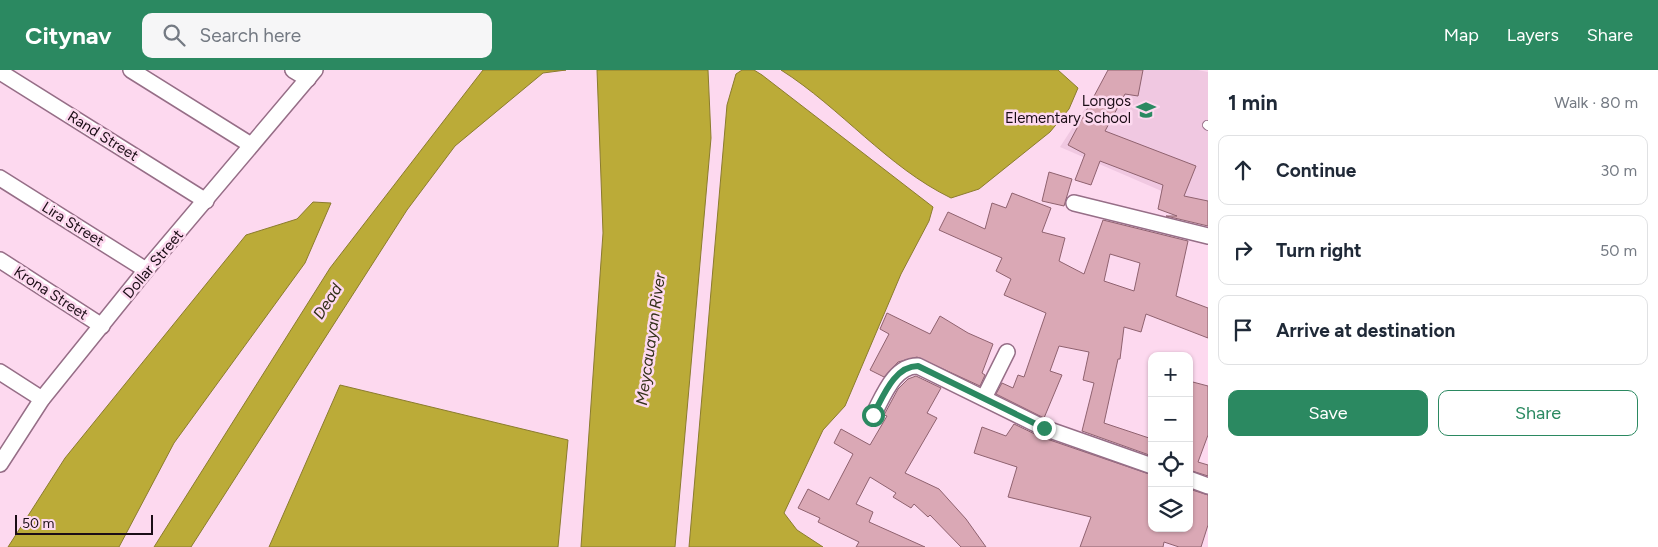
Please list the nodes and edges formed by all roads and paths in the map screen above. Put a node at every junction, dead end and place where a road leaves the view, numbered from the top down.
1 (131, 70) edge
2 (294, 70) edge
3 (0, 72) edge
4 (311, 74) edge
5 (252, 146) junction
6 (0, 178) edge
7 (206, 201) junction
8 (1074, 203) dead end
9 (1208, 236) edge
10 (0, 260) edge
11 (146, 270) junction
12 (102, 326) junction
13 (1007, 352) dead end
14 (0, 372) edge
15 (984, 398) junction
16 (42, 399) junction
17 (873, 415) dead end
18 (1, 460) edge
19 (1148, 465) edge
20 (1193, 480) edge
21 (1208, 486) edge

1 - 5 street
2 - 4 street
3 - 7 street, Rand Street
4 - 5 street, Dollar Street
5 - 7 street, Dollar Street
6 - 11 street, Lira Street
7 - 11 street, Dollar Street
8 - 9 street
10 - 12 street, Krona Street
11 - 12 street, Dollar Street
12 - 16 street, Dollar Street
13 - 15 street
14 - 16 street
15 - 17 street
15 - 19 street
16 - 18 street, Dollar Street
20 - 21 street

